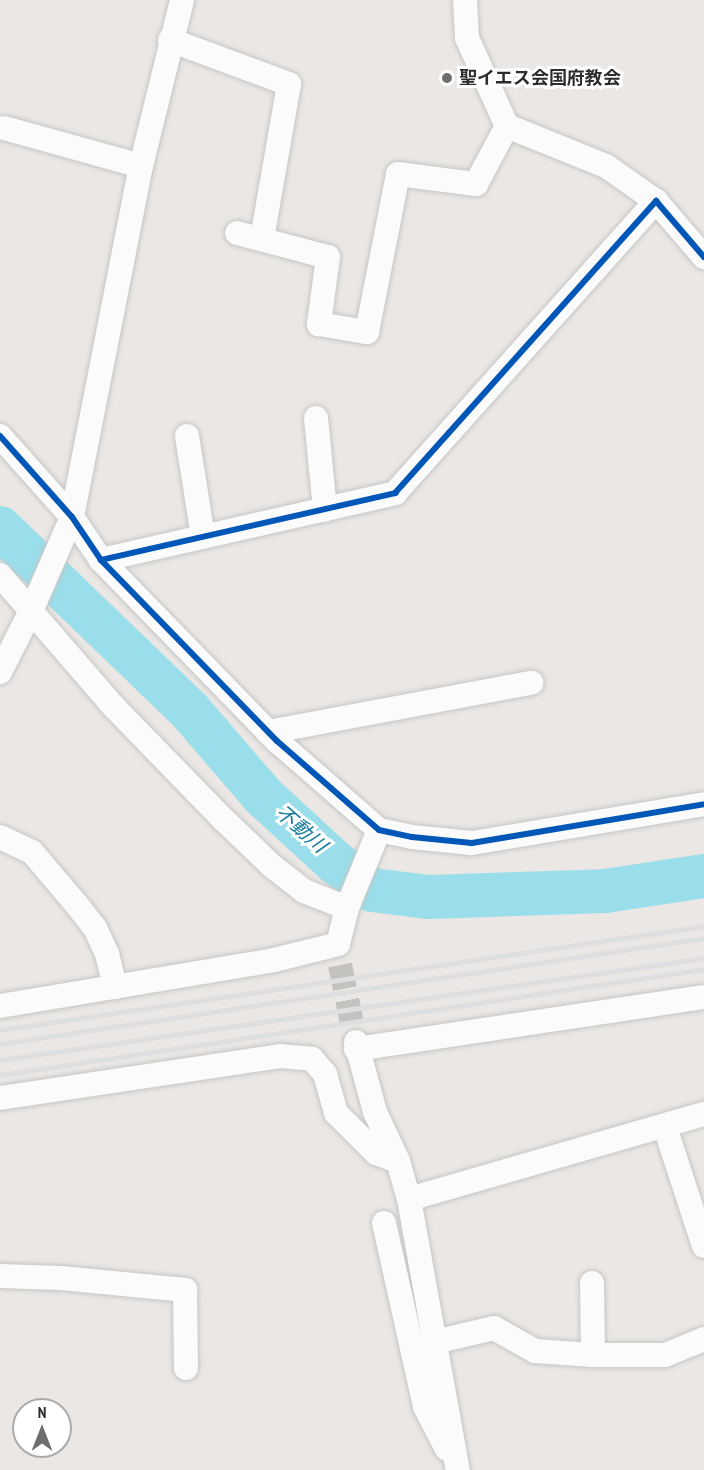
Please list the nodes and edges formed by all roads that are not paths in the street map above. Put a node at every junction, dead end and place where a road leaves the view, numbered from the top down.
1 (182, 0) edge
2 (465, 0) edge
3 (170, 40) junction
4 (507, 126) junction
5 (4, 128) dead end
6 (141, 166) junction
7 (656, 201) junction
8 (237, 233) dead end
9 (262, 238) junction
10 (704, 257) edge
11 (316, 418) dead end
12 (0, 436) edge
13 (187, 436) dead end
14 (326, 510) junction
15 (72, 517) junction
16 (203, 537) junction
17 (101, 560) junction
18 (0, 575) edge
19 (32, 609) junction
20 (0, 672) edge
21 (531, 683) dead end
22 (268, 732) junction
23 (704, 804) edge
24 (379, 830) junction
25 (0, 837) edge
26 (347, 908) junction
27 (116, 987) junction
28 (704, 997) edge
29 (0, 1006) edge
30 (0, 1098) edge
31 (704, 1114) edge
32 (664, 1126) junction
33 (398, 1161) junction
34 (409, 1199) junction
35 (384, 1223) dead end
36 (704, 1246) edge
37 (0, 1276) edge
38 (592, 1283) dead end
39 (704, 1339) edge
40 (434, 1342) junction
41 (593, 1355) junction
42 (186, 1368) dead end
43 (458, 1470) edge

1 - 3 street
2 - 4 street
3 - 6 street
3 - 9 street
4 - 7 street
4 - 9 street
5 - 6 street
6 - 15 street
7 - 10 street
7 - 14 street
8 - 9 street
11 - 14 street
12 - 15 street
13 - 16 street
14 - 16 street
15 - 17 street
15 - 19 street
16 - 17 street
17 - 22 street
18 - 19 street
19 - 20 street
19 - 26 street
21 - 22 street
22 - 24 street
23 - 24 street
24 - 26 street
25 - 27 street
26 - 27 street
27 - 29 street
28 - 33 street
30 - 33 street
31 - 32 street
32 - 34 street
32 - 36 street
33 - 34 street
34 - 40 street
35 - 43 street
37 - 42 street
38 - 41 street
39 - 41 street
40 - 41 street
40 - 43 street

